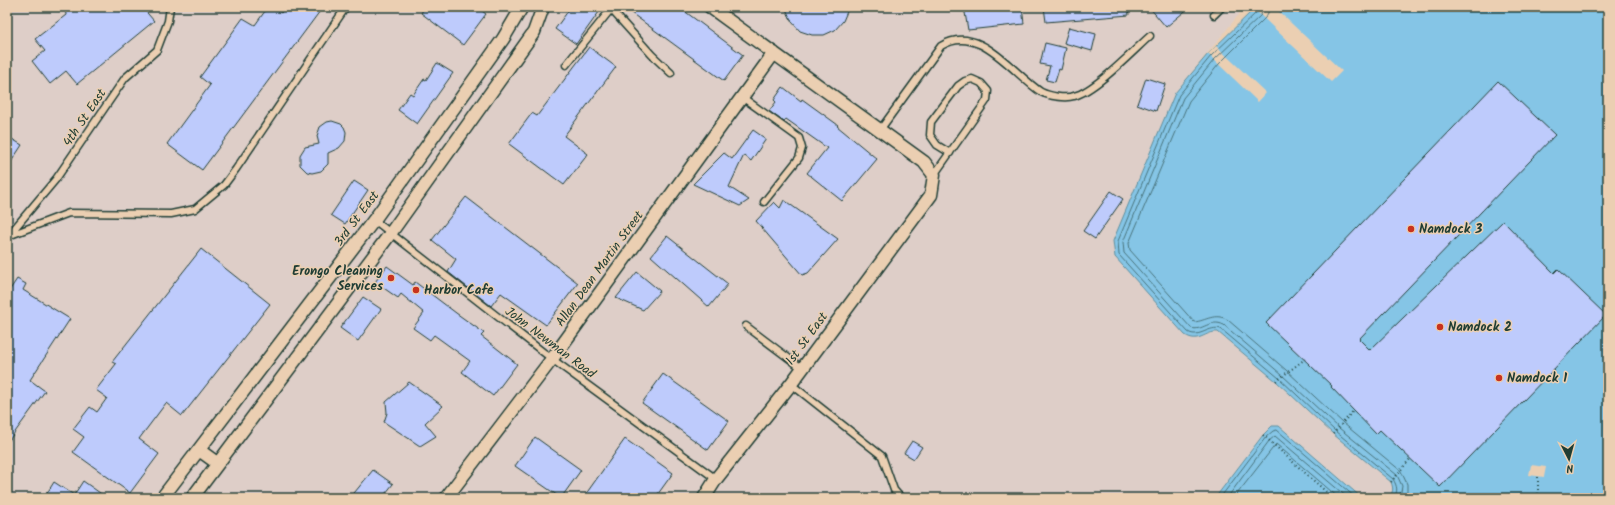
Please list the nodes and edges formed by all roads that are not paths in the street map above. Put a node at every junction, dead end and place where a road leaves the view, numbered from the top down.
1 (170, 7) edge
2 (346, 7) edge
3 (522, 7) edge
4 (543, 7) edge
5 (710, 7) edge
6 (1222, 7) edge
7 (610, 8) edge
8 (1214, 15) dead end
9 (1150, 36) dead end
10 (774, 53) junction
11 (566, 65) dead end
12 (671, 73) dead end
13 (742, 97) junction
14 (880, 130) junction
15 (950, 153) junction
16 (934, 175) junction
17 (764, 202) dead end
18 (374, 220) junction
19 (390, 234) junction
20 (7, 237) edge
21 (746, 326) dead end
22 (552, 359) junction
23 (803, 368) junction
24 (791, 384) junction
25 (199, 450) junction
26 (217, 463) junction
27 (716, 479) junction
28 (162, 498) edge
29 (192, 498) edge
30 (446, 498) edge
31 (704, 498) edge
32 (901, 498) edge

1 - 20 lane, 4th St East
2 - 20 lane
3 - 18 street, 3rd St East
4 - 19 street
5 - 10 street
6 - 8 lane
7 - 11 lane
7 - 12 lane
9 - 14 lane
10 - 13 street, Allan Dean Martin Street
10 - 14 street
13 - 17 lane
13 - 22 street, Allan Dean Martin Street
14 - 16 street
15 - 15 lane
15 - 16 lane
16 - 23 street, 1st St East
18 - 19 lane, John Newman Road
18 - 25 street, 3rd St East
19 - 22 lane, John Newman Road
19 - 26 street
21 - 23 lane
22 - 27 lane, John Newman Road
22 - 30 street, Allan Dean Martin Street
23 - 24 street, 1st St East
24 - 27 street, 1st St East
24 - 32 lane
25 - 26 street
25 - 28 street, 3rd St East
26 - 29 street
27 - 31 street, 1st St East

